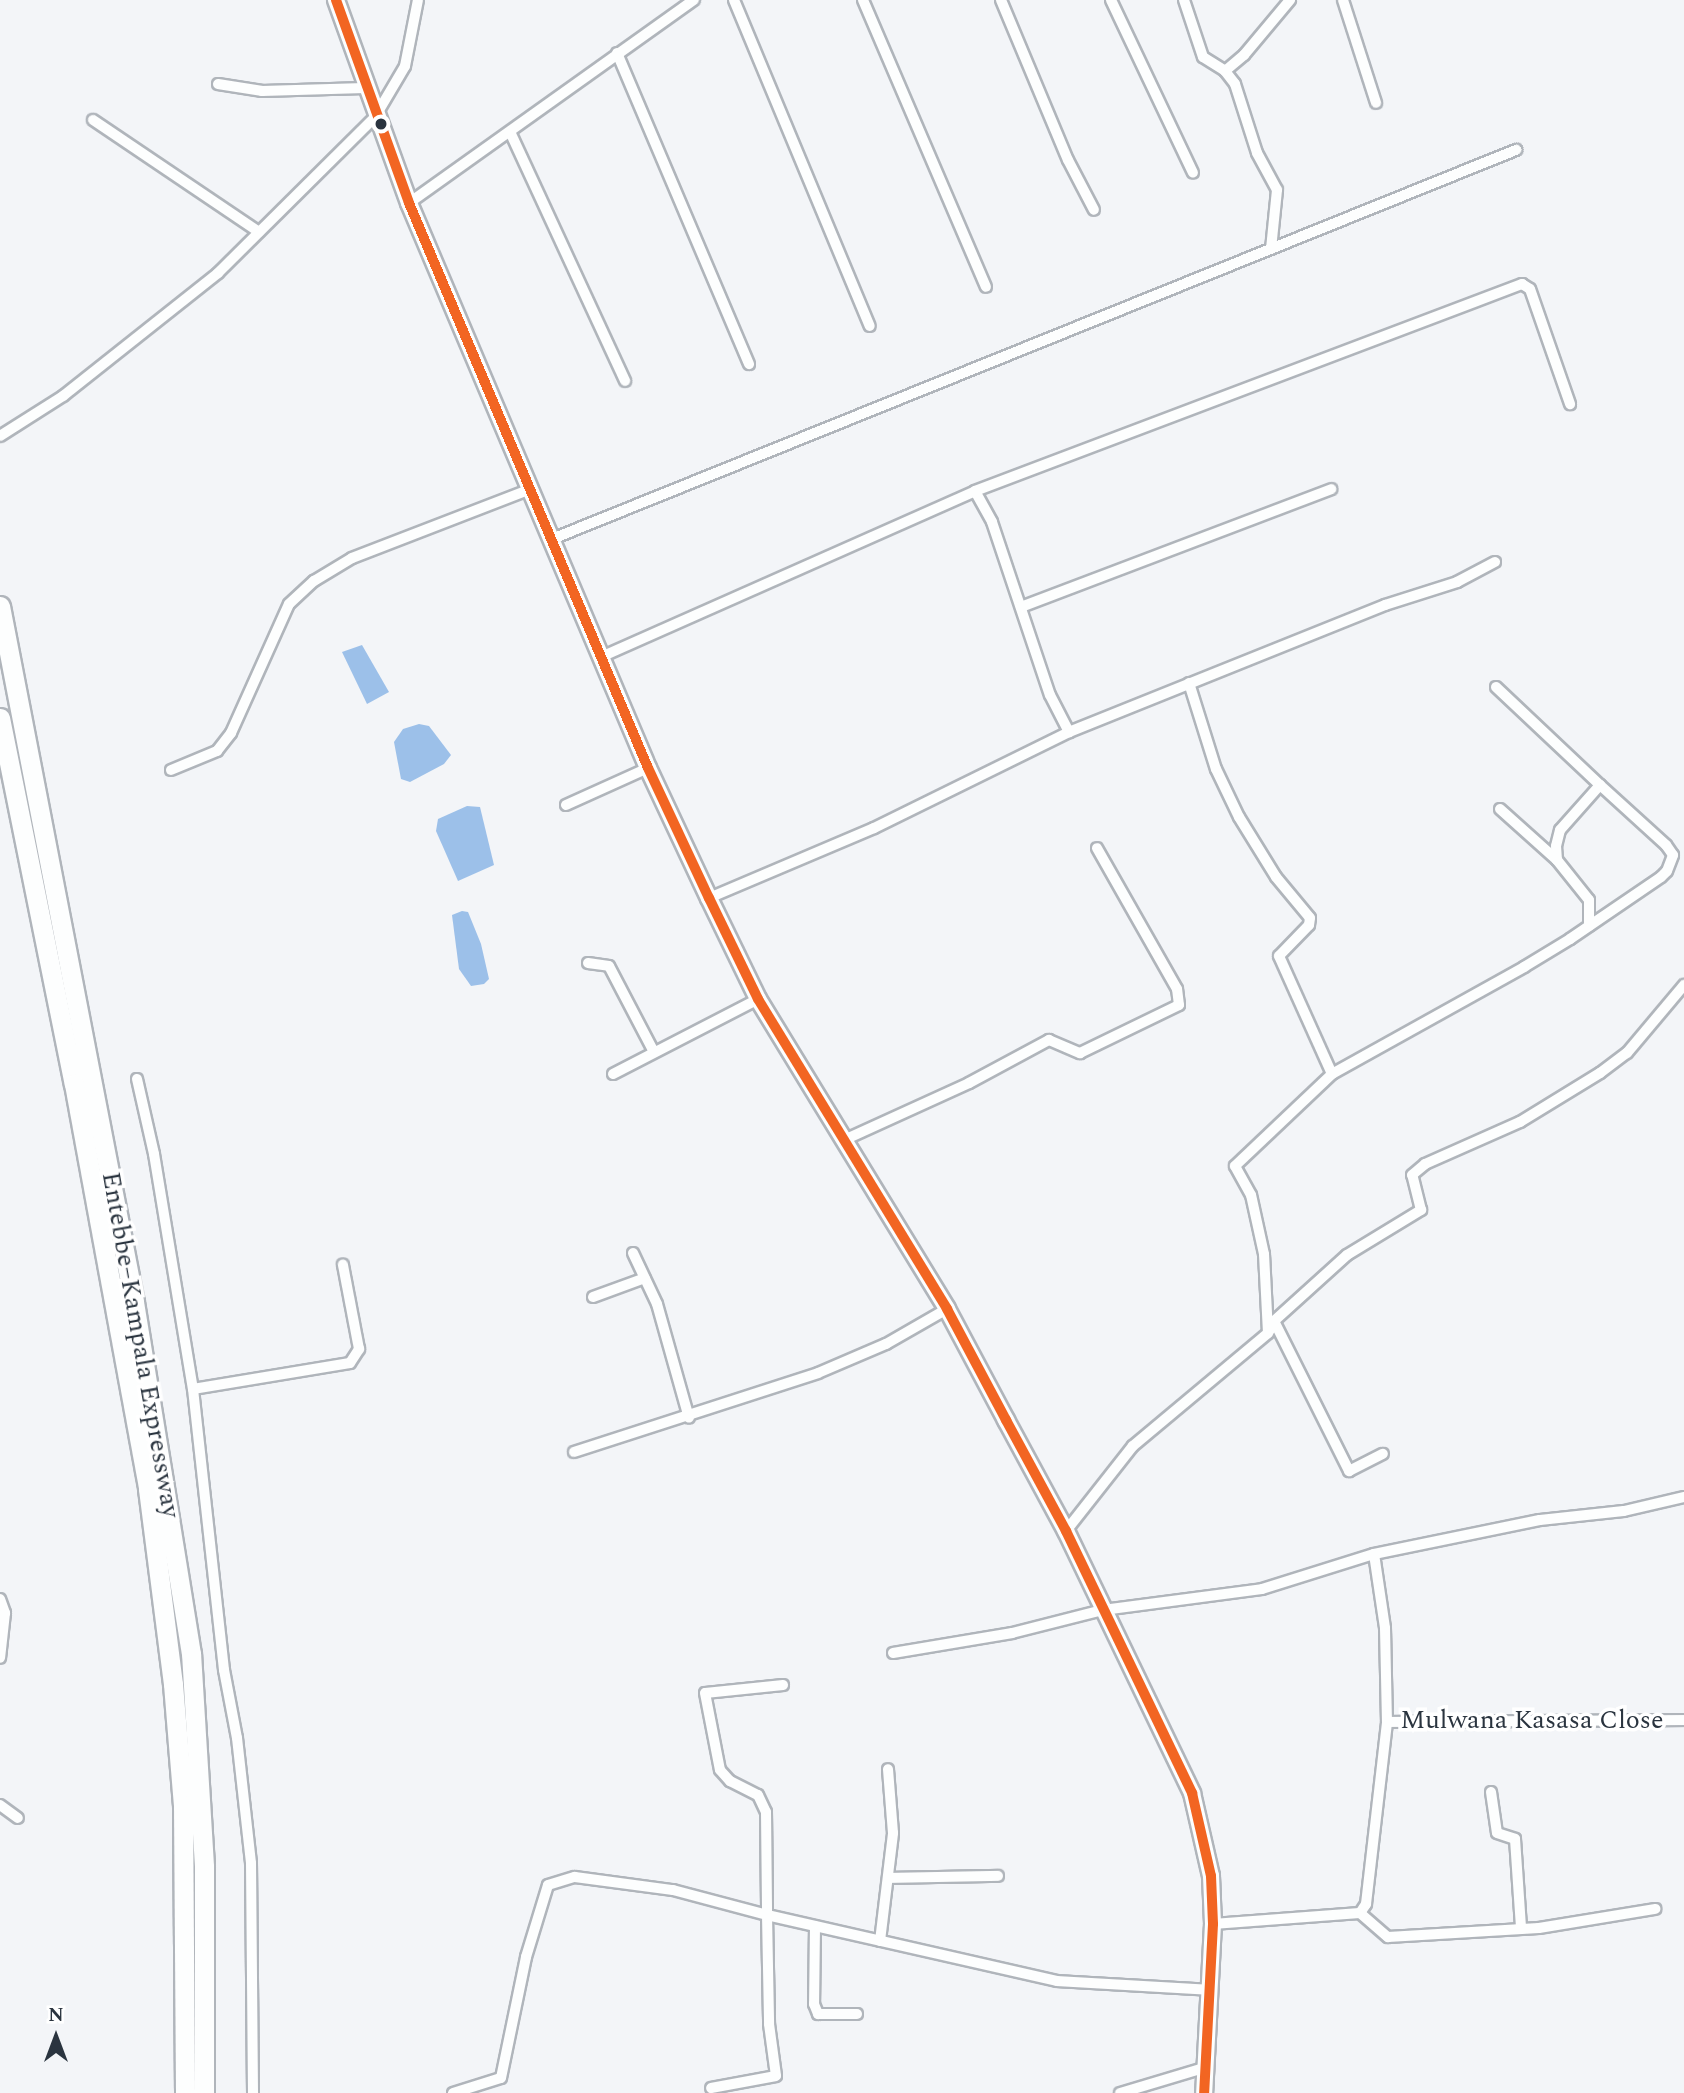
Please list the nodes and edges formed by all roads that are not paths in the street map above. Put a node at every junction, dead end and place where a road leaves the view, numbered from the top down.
1 (336, 0) edge
2 (418, 0) edge
3 (694, 0) edge
4 (734, 0) edge
5 (863, 0) edge
6 (1001, 0) edge
7 (1111, 0) edge
8 (1184, 0) edge
9 (1290, 0) edge
10 (1343, 0) edge
11 (617, 53) junction
12 (1225, 71) junction
13 (218, 84) dead end
14 (365, 88) junction
15 (1376, 103) dead end
16 (375, 117) junction
17 (93, 120) dead end
18 (511, 134) junction
19 (1516, 150) dead end
20 (1193, 173) dead end
21 (409, 203) junction
22 (1094, 210) dead end
23 (260, 232) junction
24 (1271, 249) junction
25 (986, 287) dead end
26 (870, 326) dead end
27 (749, 364) dead end
28 (625, 381) dead end
29 (1570, 404) dead end
30 (2, 434) edge
31 (531, 489) junction
32 (1331, 489) dead end
33 (975, 491) junction
34 (552, 539) junction
35 (1495, 562) dead end
36 (0, 606) edge
37 (1021, 607) junction
38 (601, 657) junction
39 (1189, 684) junction
40 (1496, 687) dead end
41 (0, 718) edge
42 (1069, 732) junction
43 (648, 768) junction
44 (171, 770) dead end
45 (1600, 786) junction
46 (566, 805) dead end
47 (1500, 809) dead end
48 (1097, 848) dead end
49 (1558, 860) junction
50 (709, 898) junction
51 (1589, 926) junction
52 (588, 963) dead end
53 (1684, 985) edge
54 (758, 999) junction
55 (654, 1052) junction
56 (613, 1074) dead end
57 (1332, 1074) junction
58 (137, 1079) dead end
59 (844, 1140) junction
60 (633, 1253) dead end
61 (342, 1265) dead end
62 (645, 1278) junction
63 (593, 1297) dead end
64 (947, 1309) junction
65 (1274, 1321) junction
66 (1268, 1333) junction
67 (192, 1389) junction
68 (689, 1418) junction
69 (574, 1452) dead end
70 (1383, 1454) dead end
71 (1684, 1497) edge
72 (1066, 1531) junction
73 (1374, 1554) junction
74 (0, 1600) edge
75 (1103, 1610) junction
76 (893, 1653) dead end
77 (0, 1658) edge
78 (783, 1685) dead end
79 (1684, 1720) edge
80 (1387, 1722) junction
81 (888, 1769) dead end
82 (1491, 1793) dead end
83 (0, 1805) edge
84 (18, 1818) dead end
85 (998, 1876) dead end
86 (890, 1878) junction
87 (1655, 1909) dead end
88 (1360, 1913) junction
89 (767, 1915) junction
90 (1213, 1924) junction
91 (815, 1926) junction
92 (1521, 1928) junction
93 (880, 1941) junction
94 (1212, 1990) junction
95 (857, 2014) dead end
96 (1207, 2067) junction
97 (711, 2088) dead end
98 (185, 2093) edge
99 (204, 2093) edge
100 (253, 2093) edge
101 (453, 2093) edge
102 (1120, 2093) edge
103 (1205, 2093) edge

1 - 14 main road
2 - 16 street
3 - 11 street
4 - 26 street
5 - 25 street
6 - 22 street
7 - 20 street
8 - 12 street
9 - 12 street
10 - 15 street
11 - 18 street
11 - 27 street
12 - 24 street
13 - 14 street
14 - 16 main road
16 - 21 main road
16 - 23 street
17 - 23 street
18 - 21 street
18 - 28 street
19 - 24 street
21 - 31 main road
23 - 30 street
24 - 34 street
29 - 33 street
31 - 34 main road
31 - 44 street
32 - 37 street
33 - 37 street
33 - 38 street
34 - 38 main road
35 - 39 street
36 - 99 highway, Entebbe–Kampala Expressway
37 - 42 street
38 - 43 main road
39 - 42 street
39 - 57 street
40 - 45 street
41 - 98 highway, Entebbe–Kampala Expressway
42 - 50 street
43 - 46 street
43 - 50 main road
45 - 49 street
45 - 51 street
47 - 49 street
48 - 59 street
49 - 51 street
50 - 54 main road
51 - 57 street
52 - 55 street
53 - 65 street
54 - 55 street
54 - 59 main road
55 - 56 street
57 - 66 street
58 - 67 street
59 - 64 main road
60 - 62 street
61 - 67 street
62 - 63 street
62 - 68 street
64 - 68 street
64 - 72 main road
65 - 66 street
65 - 70 street
66 - 72 street
67 - 100 street
68 - 69 street
71 - 73 street
72 - 75 main road
73 - 75 street
73 - 80 street
74 - 77 street
75 - 76 street
75 - 90 main road
78 - 89 street
79 - 80 street, Mulwana Kasasa Close
80 - 88 street, Mulwana Kasasa Close
81 - 86 street
82 - 92 street
83 - 84 street
85 - 86 street
86 - 93 street
87 - 92 street
88 - 90 street
88 - 92 street
89 - 91 street
89 - 97 street
89 - 101 street
90 - 94 main road
91 - 93 street
91 - 95 street
93 - 94 street
94 - 96 main road
96 - 102 street
96 - 103 main road

